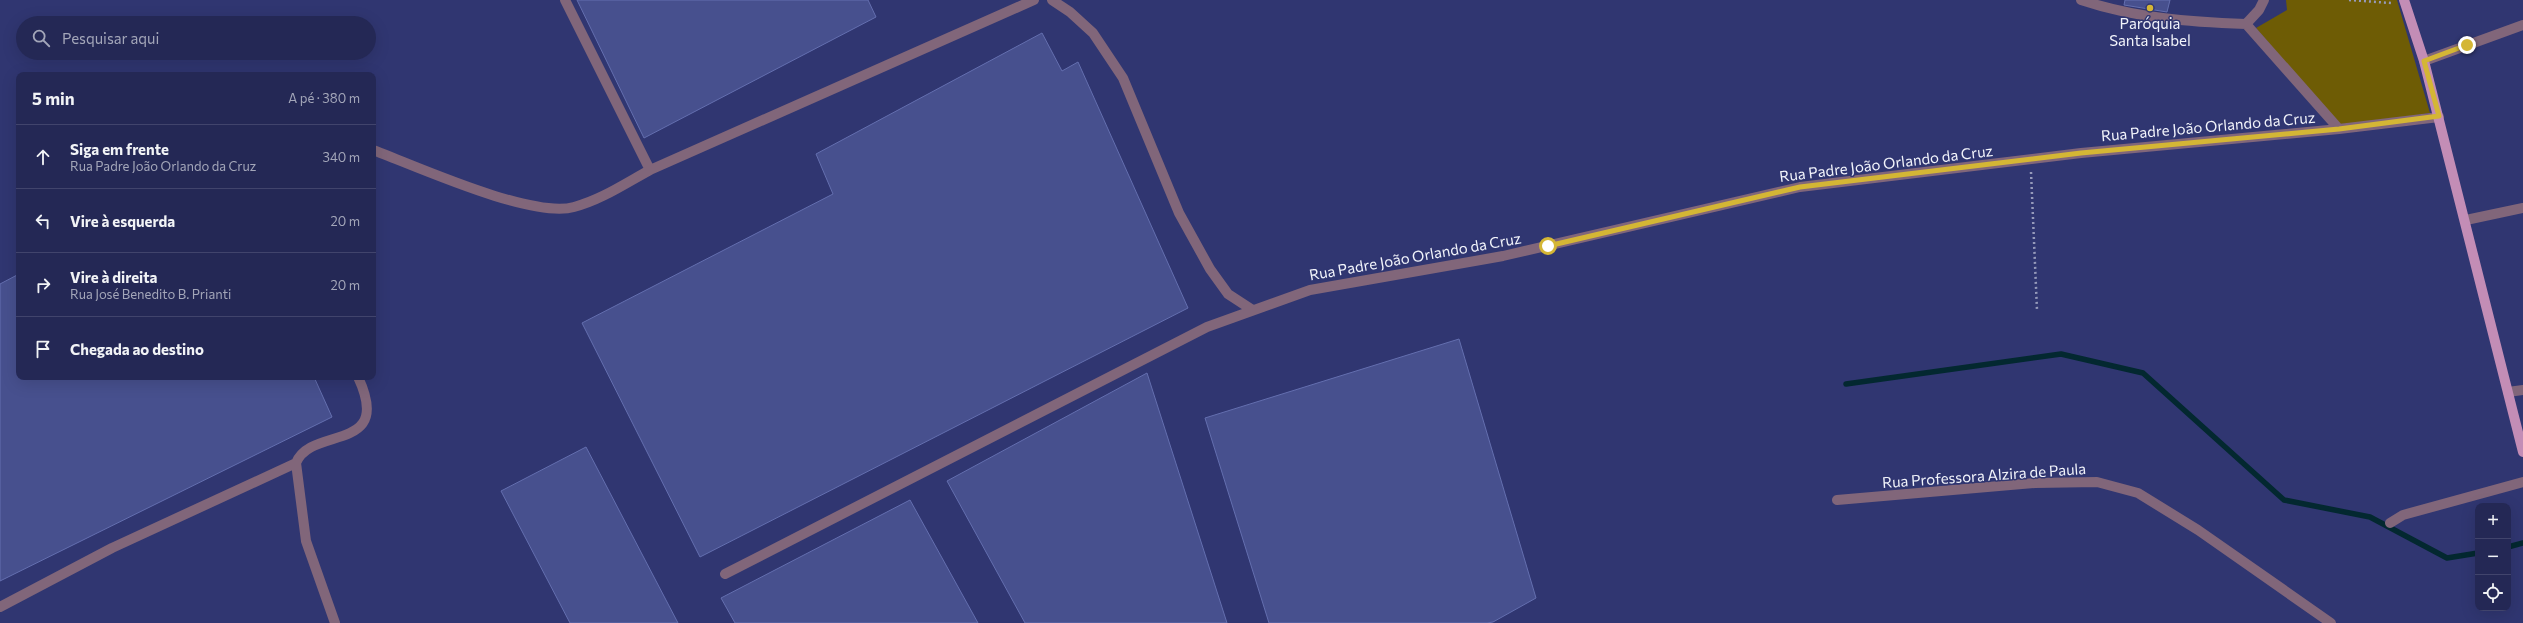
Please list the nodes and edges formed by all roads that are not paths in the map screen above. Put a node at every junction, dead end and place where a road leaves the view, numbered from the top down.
1 (565, 0) edge
2 (1034, 0) edge
3 (1052, 0) edge
4 (2080, 0) edge
5 (2264, 0) edge
6 (2405, 2) edge
7 (2246, 24) junction
8 (2523, 25) edge
9 (2424, 61) junction
10 (2439, 116) junction
11 (2339, 129) junction
12 (376, 151) edge
13 (650, 170) junction
14 (2523, 208) edge
15 (2466, 220) junction
16 (1251, 309) junction
17 (359, 380) edge
18 (2523, 390) edge
19 (2508, 392) junction
20 (2523, 452) edge
21 (296, 463) junction
22 (2523, 482) edge
23 (1837, 500) dead end
24 (2390, 523) dead end
25 (725, 574) dead end
26 (0, 607) edge
27 (335, 623) edge
28 (2331, 623) edge

1 - 13 street
2 - 13 street
3 - 16 street
4 - 7 street
5 - 7 street
6 - 9 main road
7 - 11 street
8 - 9 street
9 - 10 main road
10 - 11 street, Rua Padre João Orlando da Cruz
10 - 15 main road
11 - 16 street, Rua Padre João Orlando da Cruz
12 - 13 street
14 - 15 street
15 - 19 main road
16 - 25 street, Rua Padre João Orlando da Cruz
17 - 21 street
18 - 19 street
19 - 20 main road
21 - 26 street
21 - 27 street
22 - 24 street
23 - 28 street, Rua Professora Alzira de Paula

